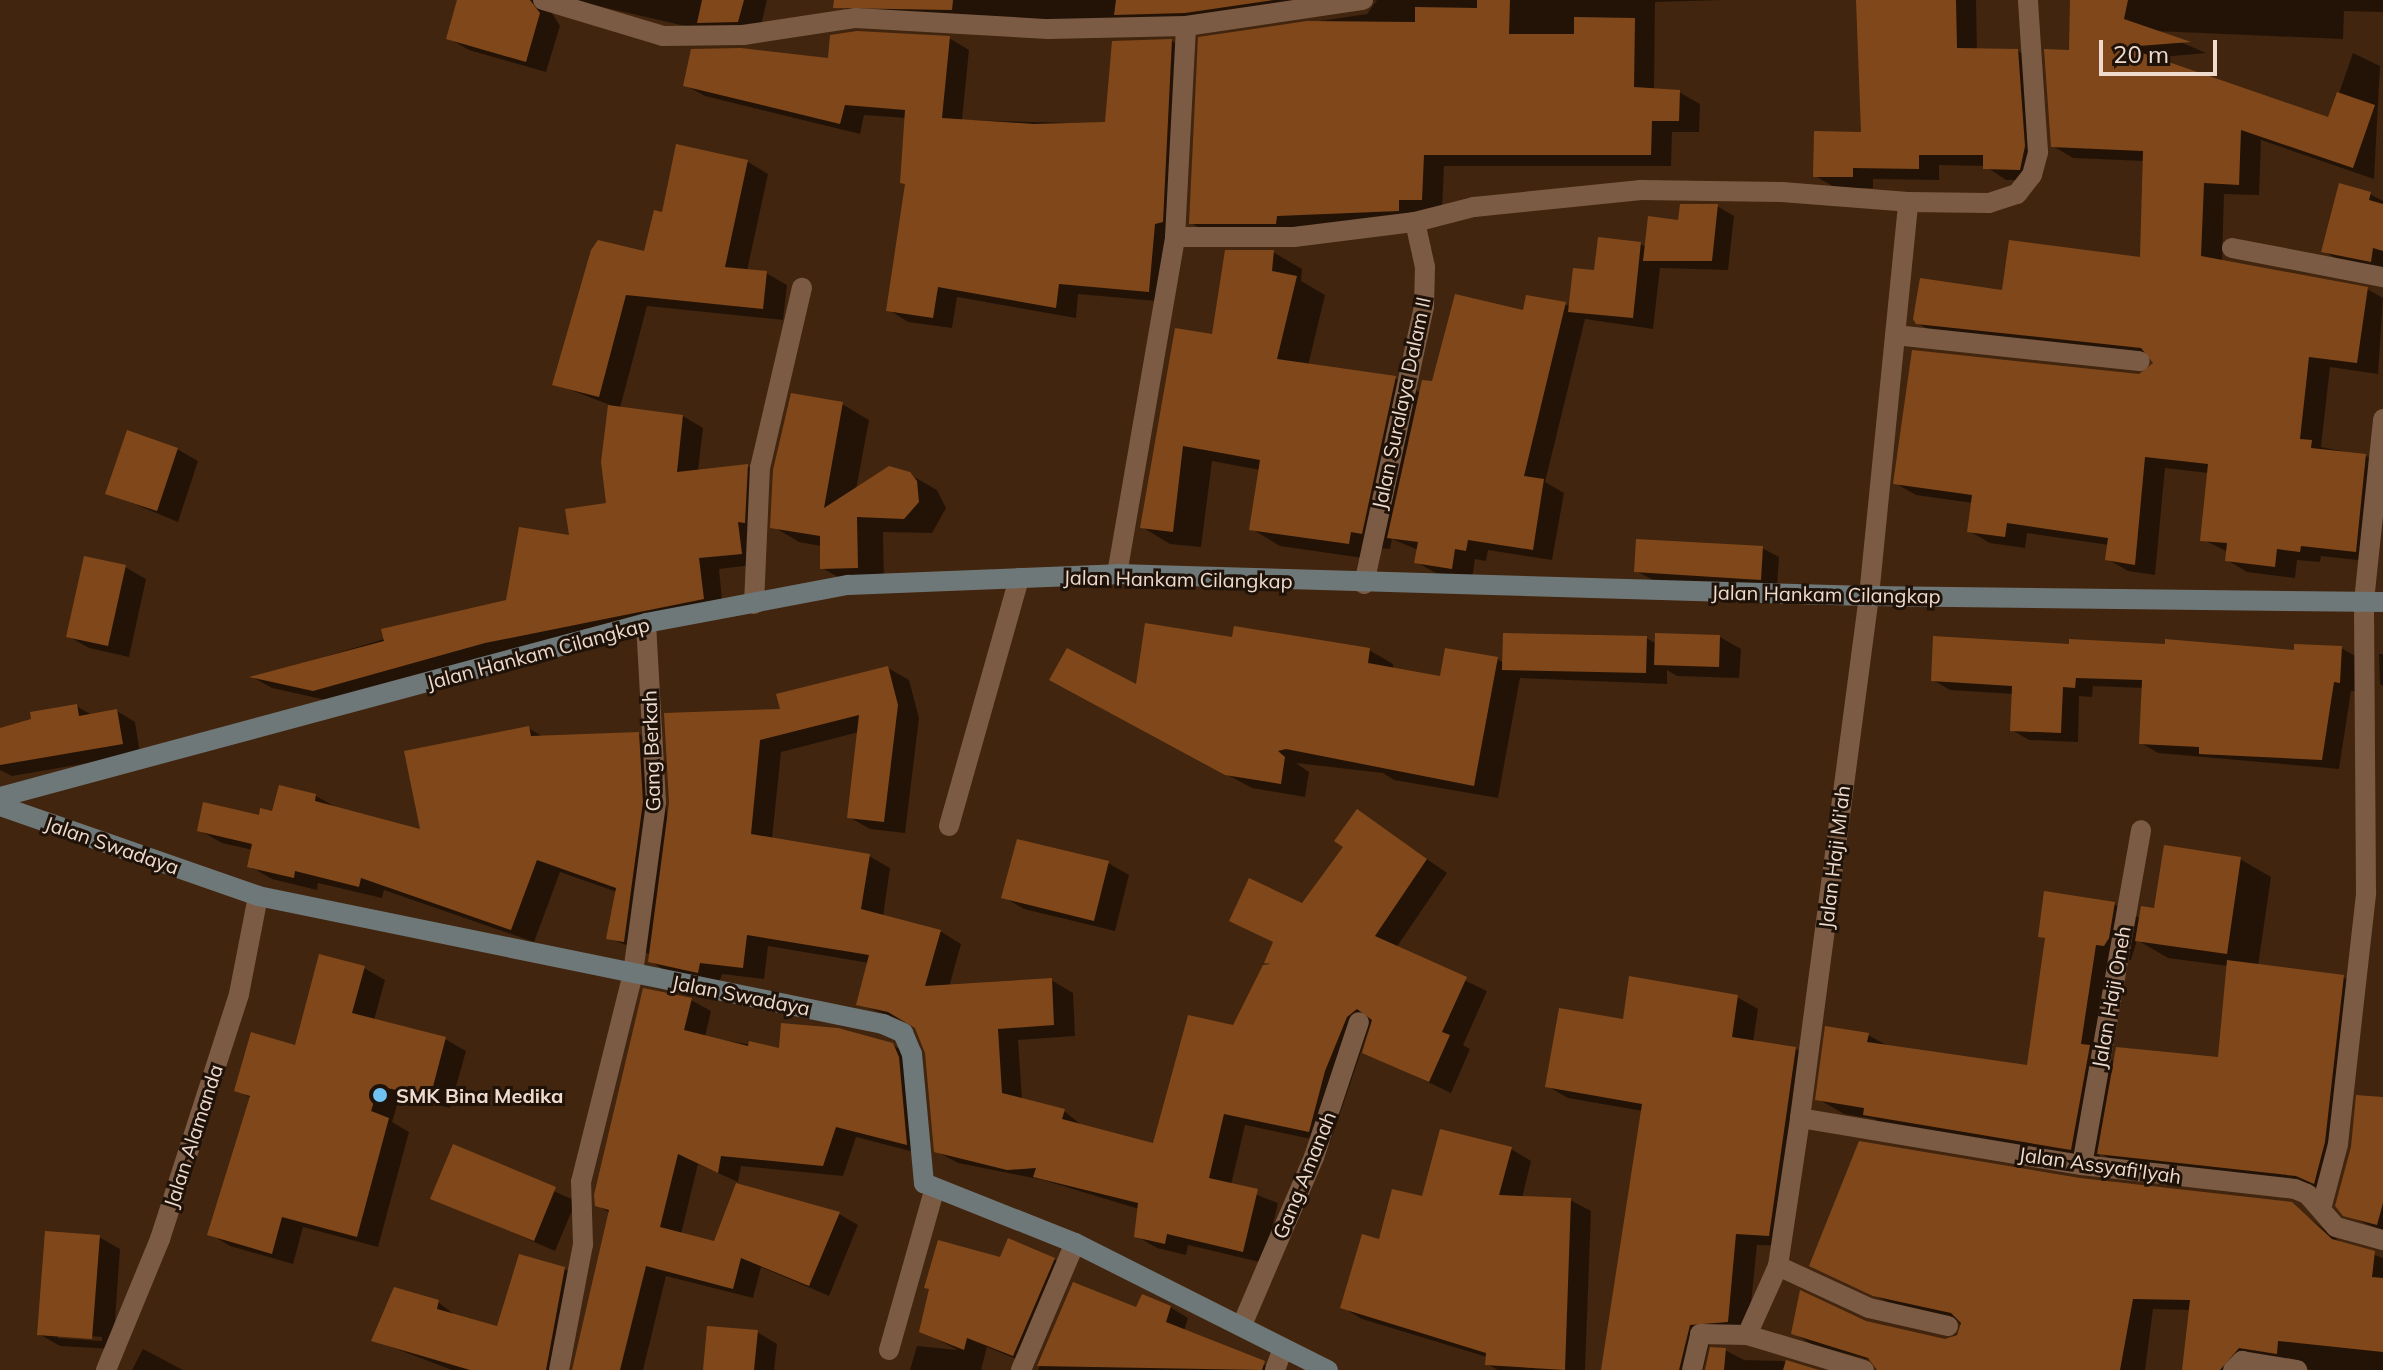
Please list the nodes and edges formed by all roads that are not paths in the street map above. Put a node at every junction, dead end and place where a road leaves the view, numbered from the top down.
1 (543, 0) edge
2 (1363, 0) edge
3 (2028, 0) edge
4 (1186, 26) junction
5 (1908, 202) junction
6 (1415, 222) junction
7 (1175, 237) junction
8 (2232, 248) dead end
9 (2383, 277) edge
10 (802, 288) dead end
11 (1895, 335) junction
12 (2140, 361) dead end
13 (2383, 419) edge
14 (1117, 574) junction
15 (1019, 578) junction
16 (1364, 584) junction
17 (1869, 596) junction
18 (2374, 601) edge
19 (754, 604) junction
20 (646, 623) junction
21 (0, 797) edge
22 (0, 806) edge
23 (949, 826) dead end
24 (2141, 830) dead end
25 (258, 896) junction
26 (633, 973) junction
27 (1359, 1022) dead end
28 (1800, 1118) junction
29 (2082, 1165) junction
30 (934, 1191) junction
31 (2321, 1209) junction
32 (2383, 1240) edge
33 (1075, 1243) junction
34 (1778, 1266) junction
35 (1242, 1325) junction
36 (1948, 1326) dead end
37 (1747, 1335) junction
38 (889, 1350) dead end
39 (1279, 1360) edge
40 (106, 1370) edge
41 (559, 1370) edge
42 (1021, 1370) edge
43 (1328, 1370) edge
44 (1692, 1370) edge
45 (1864, 1370) edge
46 (2233, 1370) edge
47 (2297, 1370) edge

1 - 4 street
2 - 4 street
3 - 5 street
4 - 7 street
5 - 6 street
5 - 11 street, Jalan Haji Mi'ah
6 - 7 street
6 - 16 street, Jalan Suralaya Dalam II
7 - 14 street
8 - 9 street
10 - 19 street
11 - 12 street
11 - 17 street, Jalan Haji Mi'ah
13 - 18 street
14 - 15 street, Jalan Hankam Cilangkap
14 - 16 street, Jalan Hankam Cilangkap
15 - 19 street, Jalan Hankam Cilangkap
15 - 23 street
16 - 17 street, Jalan Hankam Cilangkap
17 - 18 street, Jalan Hankam Cilangkap
17 - 28 street, Jalan Haji Mi'ah
18 - 31 street
19 - 20 street, Jalan Hankam Cilangkap
20 - 21 street, Jalan Hankam Cilangkap
20 - 26 street, Gang Berkah
22 - 25 street, Jalan Swadaya
24 - 29 street, Jalan Haji Oneh
25 - 26 street, Jalan Swadaya
25 - 40 street, Jalan Alamanda
26 - 30 street, Jalan Swadaya
26 - 41 street, Gang Berkah
27 - 35 street, Gang Amanah
28 - 29 street, Jalan Assyafi'Iyah
28 - 34 street, Jalan Haji Mi'ah
29 - 31 street, Jalan Assyafi'Iyah
30 - 33 street
30 - 38 street
31 - 32 street, Jalan Assyafi'Iyah
33 - 35 street
33 - 42 street
34 - 36 street
34 - 37 street, Jalan Haji Mi'ah
35 - 39 street
37 - 44 street
37 - 45 street
39 - 43 street
46 - 47 street

